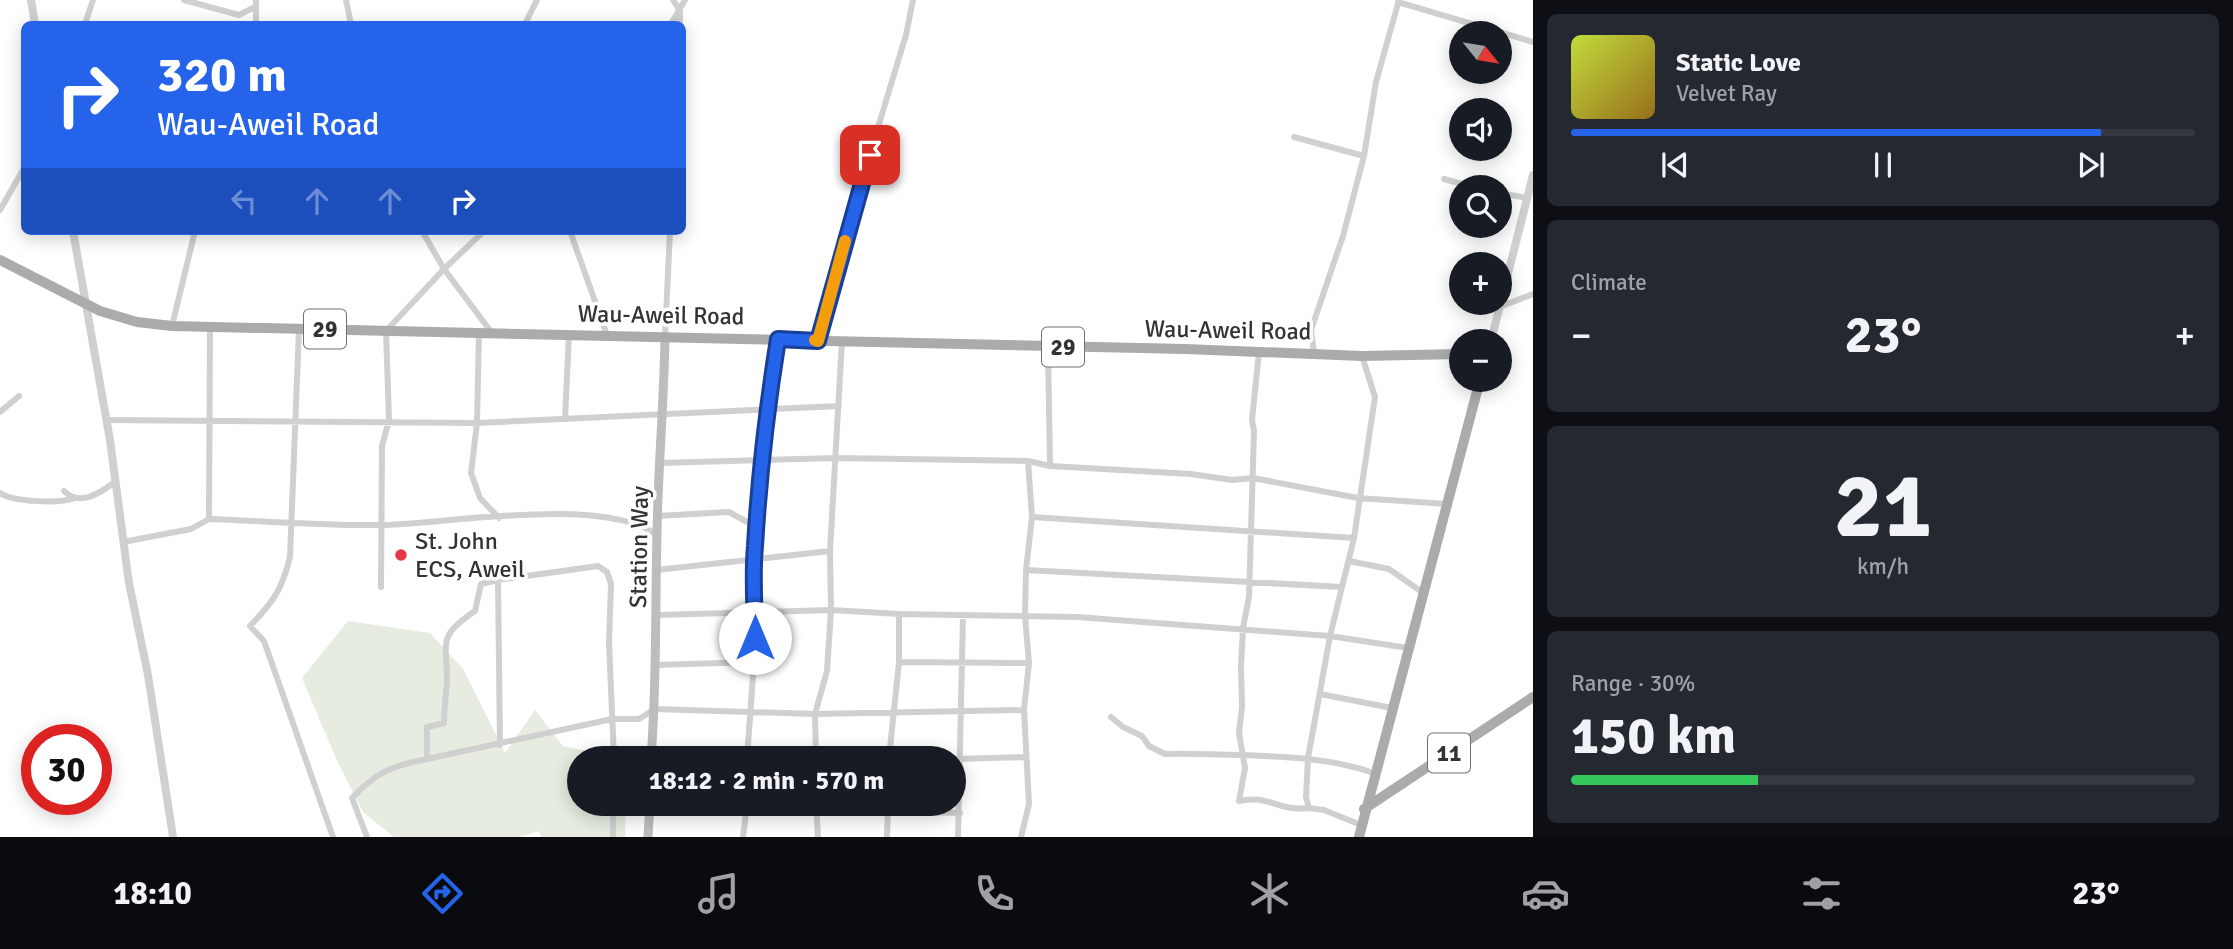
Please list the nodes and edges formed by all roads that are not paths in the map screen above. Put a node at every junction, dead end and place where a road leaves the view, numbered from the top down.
1 (31, 0) edge
2 (93, 0) edge
3 (184, 0) edge
4 (346, 0) edge
5 (537, 0) edge
6 (673, 0) edge
7 (683, 0) edge
8 (913, 0) edge
9 (1399, 1) edge
10 (255, 3) edge
11 (680, 11) junction
12 (34, 21) edge
13 (86, 21) edge
14 (257, 21) edge
15 (350, 21) edge
16 (526, 21) edge
17 (673, 21) edge
18 (680, 21) edge
19 (1533, 41) edge
20 (1294, 137) dead end
21 (1364, 156) junction
22 (21, 173) edge
23 (1533, 175) edge
24 (1444, 179) dead end
25 (1449, 180) edge
26 (1512, 195) edge
27 (1527, 198) junction
28 (0, 210) edge
29 (74, 235) edge
30 (194, 235) edge
31 (424, 235) edge
32 (480, 235) edge
33 (571, 235) edge
34 (670, 235) edge
35 (1512, 256) edge
36 (0, 260) edge
37 (444, 269) junction
38 (1533, 294) edge
39 (1512, 302) edge
40 (87, 305) junction
41 (172, 326) junction
42 (210, 327) junction
43 (299, 329) junction
44 (386, 331) junction
45 (479, 333) junction
46 (492, 333) junction
47 (569, 334) junction
48 (607, 335) junction
49 (665, 337) junction
50 (778, 339) junction
51 (818, 341) junction
52 (842, 341) junction
53 (1048, 347) junction
54 (1259, 352) junction
55 (1314, 353) junction
56 (1449, 354) edge
57 (1362, 356) junction
58 (1477, 392) edge
59 (19, 396) dead end
60 (839, 406) junction
61 (767, 410) junction
62 (0, 412) edge
63 (664, 415) junction
64 (565, 419) junction
65 (106, 420) junction
66 (209, 420) junction
67 (388, 420) junction
68 (294, 421) junction
69 (477, 423) junction
70 (837, 458) junction
71 (761, 461) junction
72 (1028, 461) junction
73 (660, 463) junction
74 (1050, 466) junction
75 (1253, 478) junction
76 (114, 482) junction
77 (64, 491) dead end
78 (0, 493) edge
79 (75, 498) junction
80 (1359, 498) junction
81 (1447, 504) junction
82 (657, 516) junction
83 (499, 517) junction
84 (1032, 517) junction
85 (209, 519) junction
86 (293, 522) junction
87 (383, 525) junction
88 (758, 528) junction
89 (1252, 530) junction
90 (657, 535) junction
91 (1354, 538) junction
92 (123, 542) junction
93 (830, 551) junction
94 (754, 560) junction
95 (1349, 561) junction
96 (656, 570) junction
97 (1026, 570) junction
98 (498, 580) junction
99 (1247, 581) junction
100 (381, 587) dead end
101 (1342, 587) junction
102 (1422, 592) junction
103 (831, 610) junction
104 (755, 614) junction
105 (899, 614) junction
106 (657, 615) junction
107 (963, 615) junction
108 (1025, 616) junction
109 (1243, 628) junction
110 (1331, 636) junction
111 (1408, 648) junction
112 (754, 662) junction
113 (899, 662) junction
114 (962, 663) junction
115 (1029, 663) junction
116 (655, 665) junction
117 (1320, 694) junction
118 (1533, 697) edge
119 (1392, 708) junction
120 (655, 709) junction
121 (1024, 710) junction
122 (750, 711) junction
123 (893, 713) junction
124 (961, 713) junction
125 (815, 714) junction
126 (1111, 717) dead end
127 (612, 719) junction
128 (500, 745) junction
129 (613, 746) edge
130 (652, 746) edge
131 (748, 746) edge
132 (816, 746) edge
133 (890, 746) edge
134 (958, 746) edge
135 (1244, 756) junction
136 (1025, 757) junction
137 (1308, 758) junction
138 (426, 759) junction
139 (966, 759) edge
140 (1374, 773) junction
141 (1308, 808) junction
142 (1364, 809) junction
143 (613, 816) edge
144 (649, 816) edge
145 (746, 816) edge
146 (817, 816) edge
147 (888, 816) edge
148 (960, 816) edge
149 (1361, 825) junction
150 (173, 837) edge
151 (333, 837) edge
152 (367, 837) edge
153 (613, 837) edge
154 (648, 837) edge
155 (744, 837) edge
156 (818, 837) edge
157 (887, 837) edge
158 (958, 837) edge
159 (1021, 837) edge
160 (1359, 837) edge

1 - 12 street
2 - 13 street
3 - 10 street
4 - 15 street
5 - 16 street
6 - 11 street
7 - 11 street
8 - 51 street
9 - 19 street
9 - 21 street
10 - 14 street
11 - 17 street
11 - 18 street
20 - 21 street
21 - 55 street
22 - 28 street
23 - 27 street
24 - 25 street
26 - 27 street
27 - 35 street
29 - 40 street
30 - 41 street
31 - 37 street
32 - 37 street
33 - 48 street
34 - 49 street
36 - 40 main road, Wau-Aweil Road / 29
37 - 44 street
37 - 46 street
38 - 39 street
40 - 41 main road, Wau-Aweil Road / 29
40 - 65 street
41 - 42 main road, Wau-Aweil Road / 29
42 - 43 main road, Wau-Aweil Road / 29
42 - 66 street
43 - 44 main road, Wau-Aweil Road / 29
43 - 68 street
44 - 45 main road, Wau-Aweil Road / 29
44 - 67 street
45 - 46 main road, Wau-Aweil Road / 29
45 - 69 street
46 - 47 main road, Wau-Aweil Road / 29
47 - 48 main road, Wau-Aweil Road / 29
47 - 64 street
48 - 49 main road, Wau-Aweil Road / 29
49 - 50 main road, Wau-Aweil Road / 29
49 - 63 main road, Station Way
50 - 51 main road, Wau-Aweil Road / 29
50 - 61 street
51 - 52 main road, Wau-Aweil Road / 29
52 - 53 main road, Wau-Aweil Road / 29
52 - 60 street
53 - 54 main road, Wau-Aweil Road / 29
53 - 74 street
54 - 55 main road, Wau-Aweil Road / 29
54 - 75 street
55 - 57 main road, Wau-Aweil Road / 29
56 - 57 main road, Wau-Aweil Road / 29
57 - 80 street
58 - 81 main road
59 - 62 street
60 - 61 street
60 - 70 street
61 - 63 street
61 - 71 street
63 - 64 street
63 - 73 main road, Station Way
64 - 69 street
65 - 66 street
65 - 76 street
66 - 68 street
66 - 85 street
67 - 68 street
67 - 69 street
67 - 87 street
68 - 86 street
69 - 83 street
70 - 71 street
70 - 72 street
70 - 93 street
71 - 73 street
71 - 88 street
72 - 74 street
72 - 84 street
73 - 82 main road, Station Way
74 - 75 street
75 - 80 street
75 - 89 street
76 - 79 street
76 - 92 street
77 - 79 street
78 - 79 street
80 - 81 street
80 - 91 street
81 - 102 main road
82 - 88 street
82 - 90 main road, Station Way
83 - 87 street
83 - 90 street
84 - 89 street
84 - 97 street
85 - 86 street
85 - 92 street
86 - 87 street
86 - 151 street
87 - 100 street
88 - 94 street
89 - 91 street
89 - 99 street
90 - 96 main road, Station Way
91 - 95 street
92 - 150 street
93 - 94 street
93 - 103 street
94 - 96 street
94 - 104 street
95 - 101 street
95 - 102 street
96 - 106 main road, Station Way
97 - 99 street
97 - 108 street
98 - 127 street
98 - 128 street
98 - 138 street
99 - 101 street
99 - 109 street
101 - 110 street
102 - 111 main road
103 - 104 street
103 - 105 street
103 - 125 street
104 - 106 street
104 - 112 street
105 - 107 street
105 - 113 street
106 - 116 main road, Station Way
107 - 108 street
107 - 114 street
108 - 109 street
108 - 115 street
109 - 110 street
109 - 135 street
110 - 111 street
110 - 117 street
111 - 119 main road
112 - 116 street
112 - 122 street
113 - 114 street
113 - 123 street
114 - 115 street
114 - 124 street
115 - 121 street
116 - 120 main road, Station Way
117 - 119 street
117 - 137 street
118 - 142 main road, 11
119 - 140 main road
120 - 122 street
120 - 127 street
120 - 130 main road, Station Way
121 - 124 street
121 - 136 street
122 - 125 street
122 - 131 street
123 - 124 street
123 - 125 street
123 - 133 street
124 - 134 street
125 - 132 street
126 - 135 street
127 - 128 street
127 - 129 street
128 - 138 street
135 - 137 street
135 - 141 street
136 - 139 street
136 - 159 street
137 - 140 street
137 - 141 street
138 - 152 street
140 - 142 main road
141 - 149 street
142 - 149 main road
143 - 153 street
144 - 154 main road
145 - 155 street
146 - 156 street
147 - 157 street
148 - 158 street
149 - 160 main road

